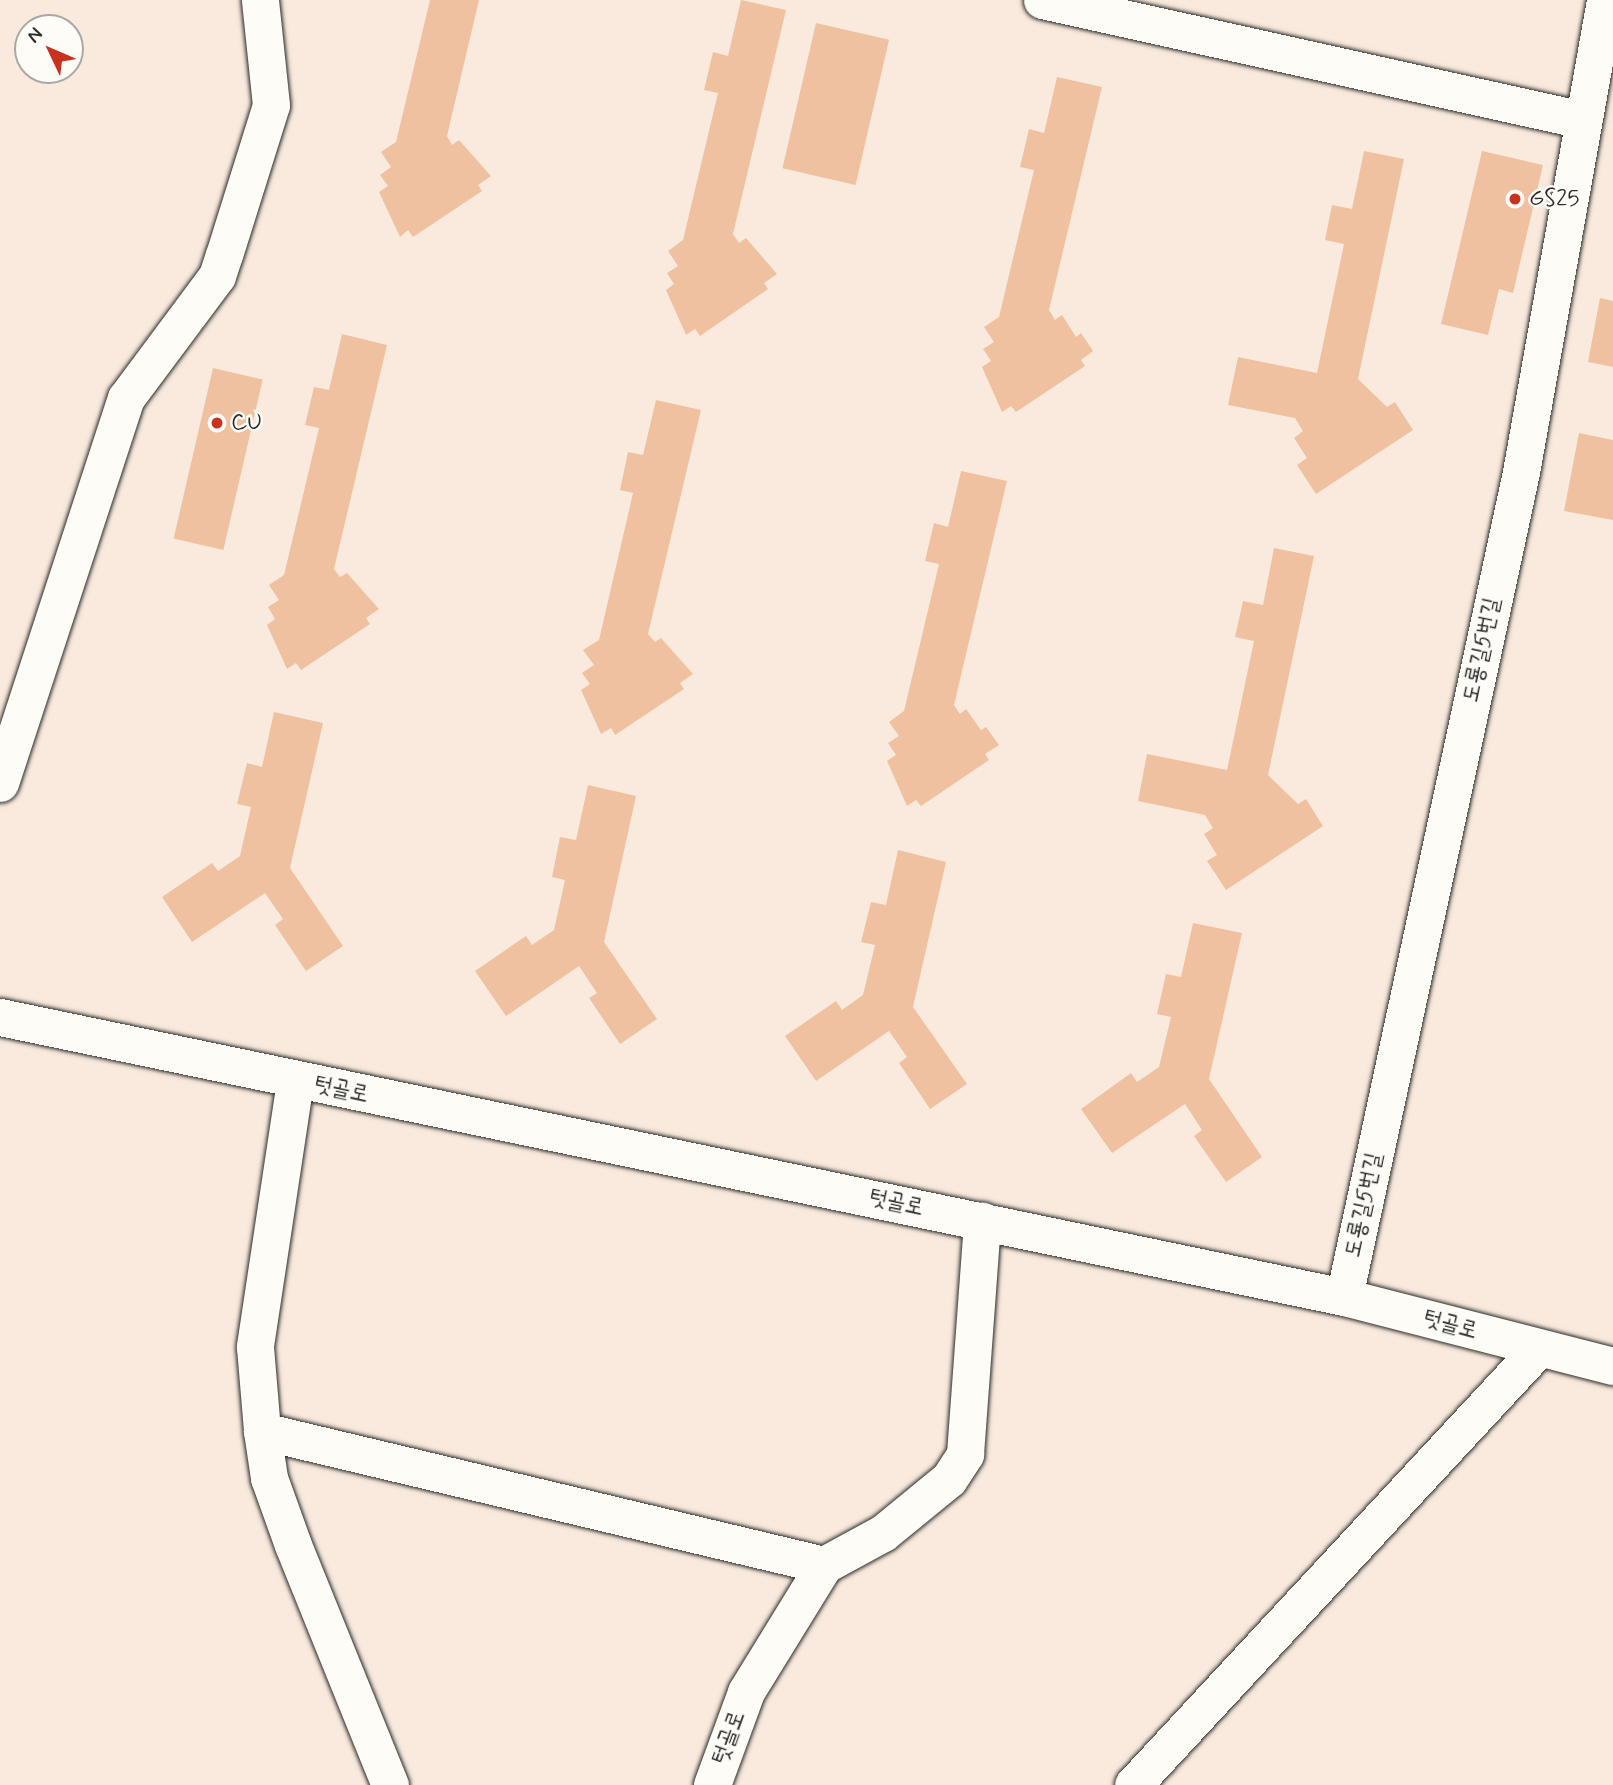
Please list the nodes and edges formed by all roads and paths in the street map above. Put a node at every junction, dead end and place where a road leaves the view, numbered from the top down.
1 (260, 0) edge
2 (1042, 0) edge
3 (1605, 0) edge
4 (1583, 120) junction
5 (0, 783) edge
6 (0, 1017) edge
7 (295, 1081) junction
8 (982, 1221) junction
9 (1344, 1297) junction
10 (1539, 1348) junction
11 (1613, 1366) edge
12 (262, 1431) junction
13 (824, 1566) junction
14 (390, 1785) edge
15 (712, 1785) edge
16 (1133, 1785) edge

1 - 5 street
2 - 4 street
3 - 4 street, 도룡길5번길
4 - 9 street, 도룡길5번길
6 - 7 street
7 - 8 street, 텃골로
7 - 12 street, 텃골로
8 - 9 street, 텃골로
8 - 13 street
9 - 10 street, 텃골로
10 - 11 street, 텃골로
10 - 16 street
12 - 13 street
12 - 14 street, 텃골로
13 - 15 street, 텃골로

